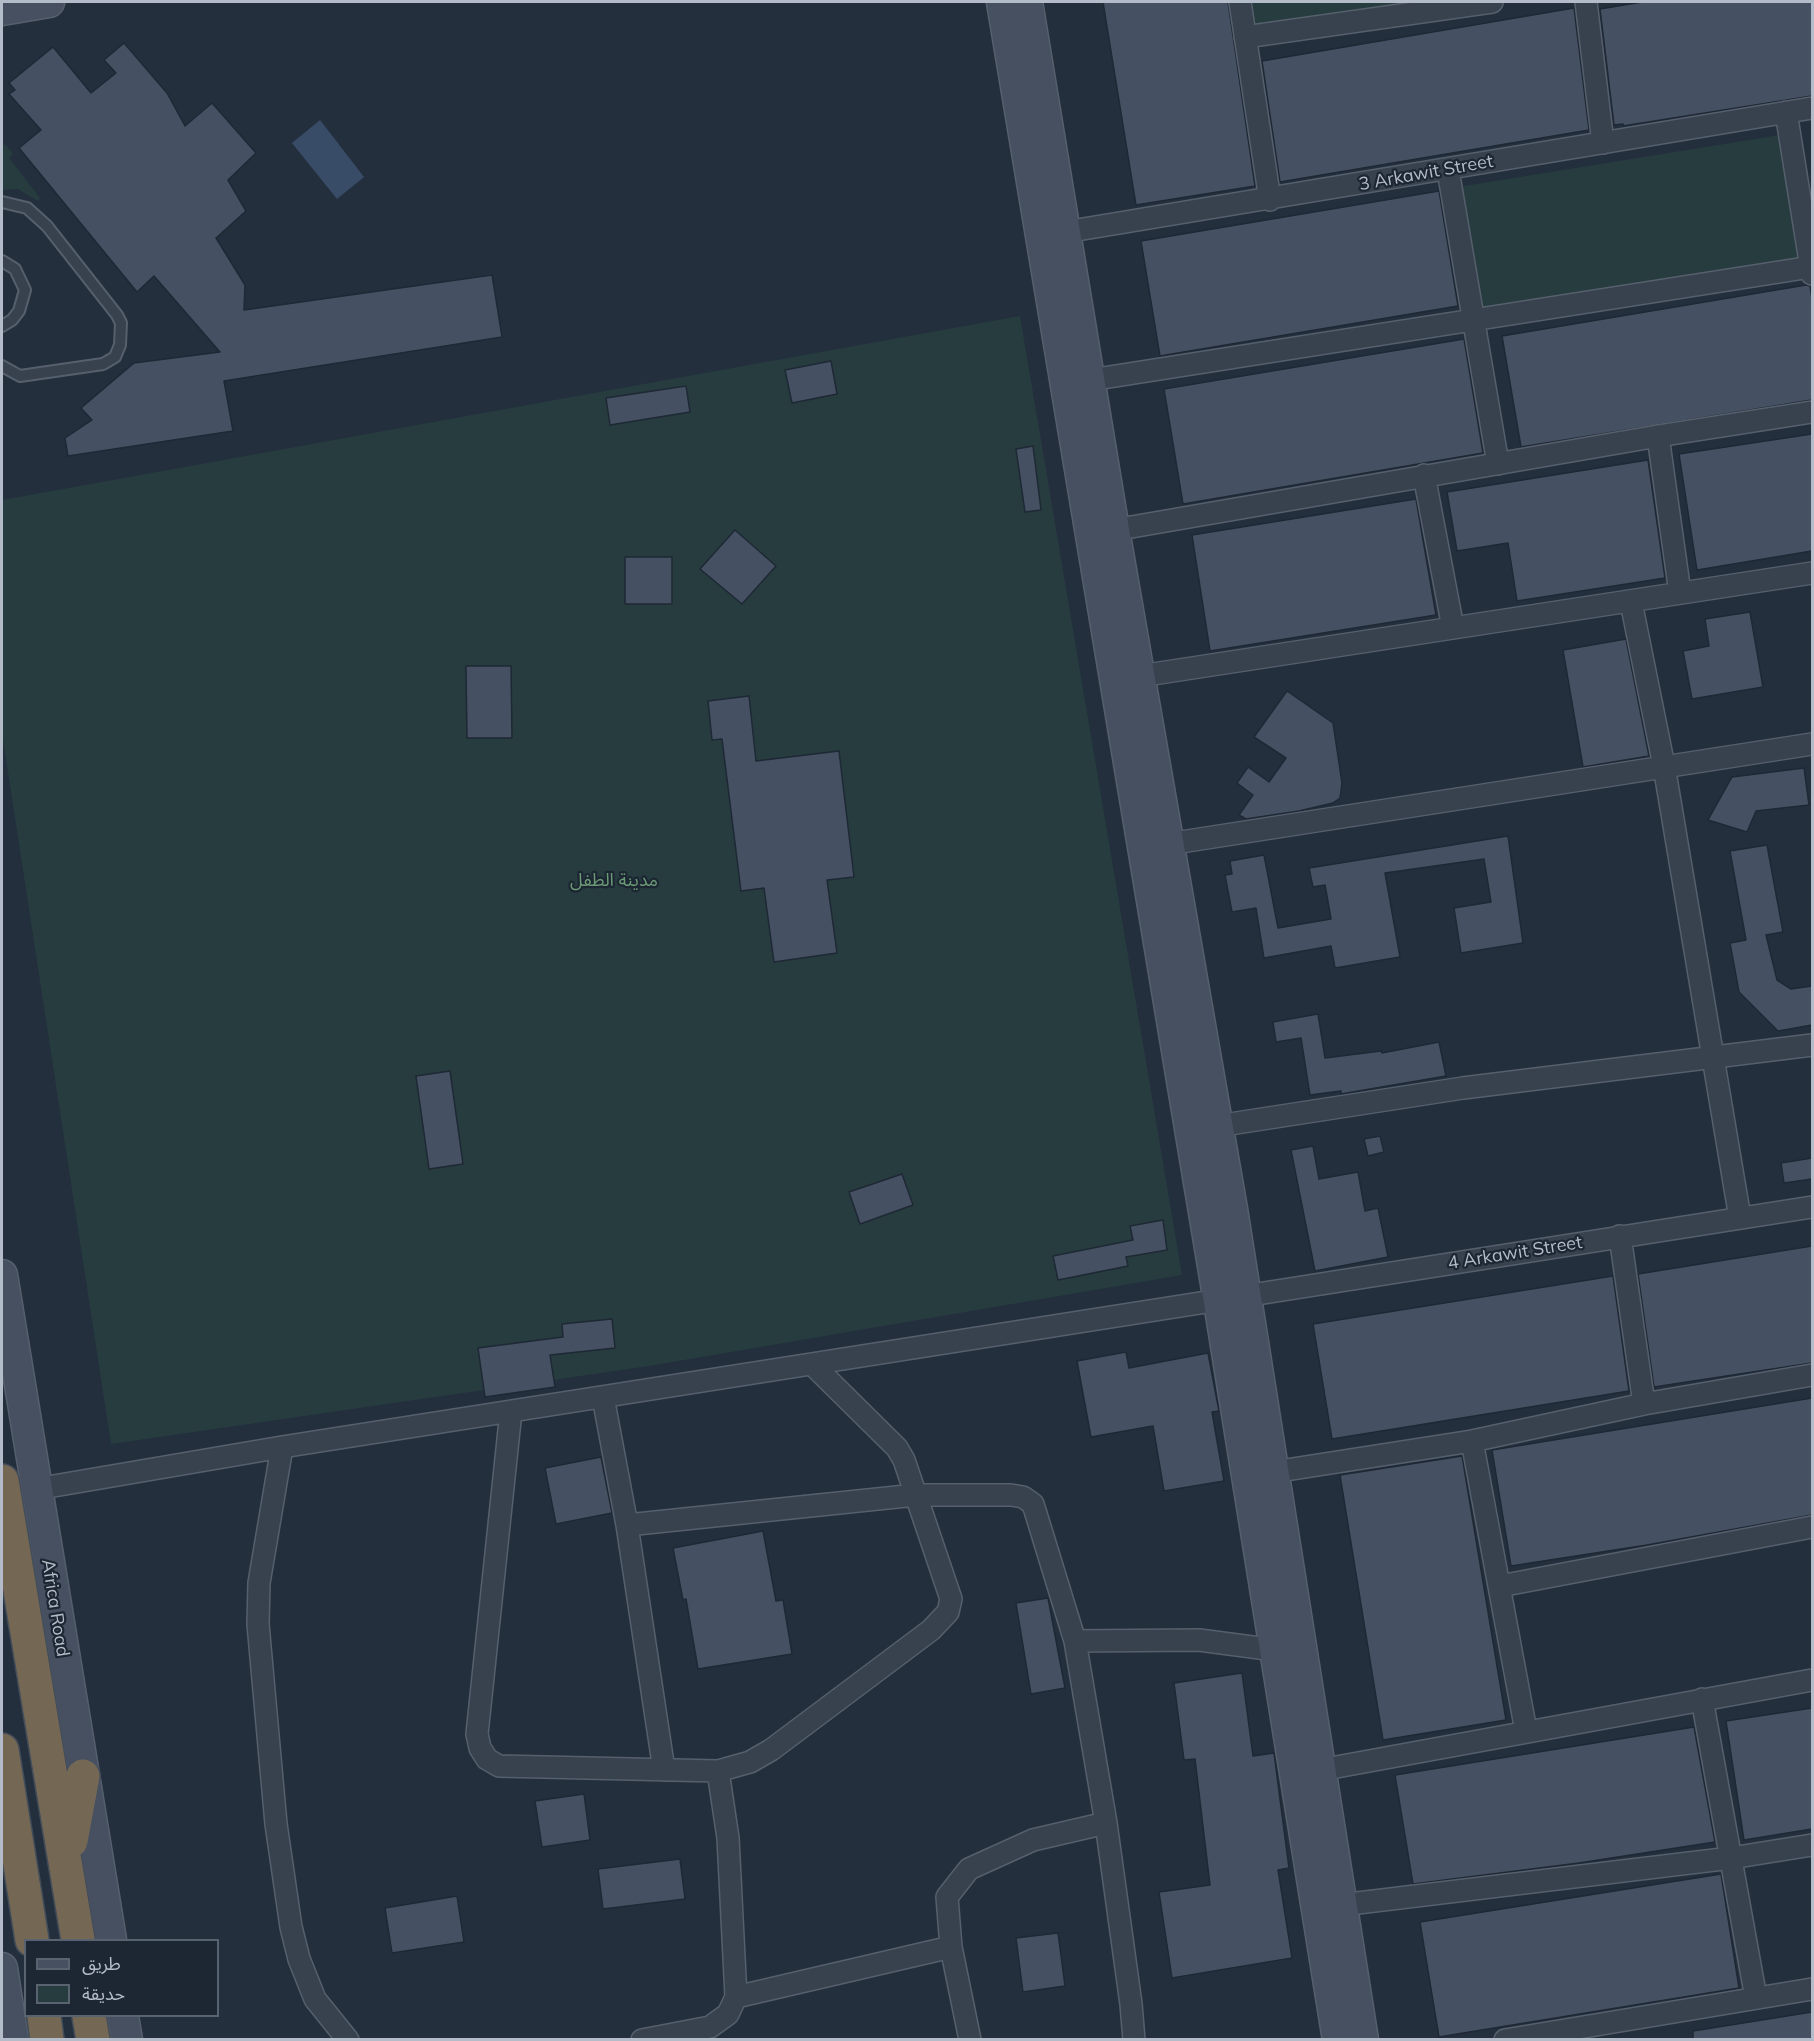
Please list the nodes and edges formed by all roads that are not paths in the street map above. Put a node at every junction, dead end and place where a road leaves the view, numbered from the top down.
1 (49, 2) edge
2 (1002, 2) edge
3 (1027, 2) edge
4 (1240, 2) edge
5 (1492, 2) edge
6 (1586, 2) edge
7 (2, 9) edge
8 (1245, 37) junction
9 (1812, 108) edge
10 (1786, 112) junction
11 (1603, 143) junction
12 (1448, 170) junction
13 (1270, 200) junction
14 (2, 202) edge
15 (1054, 234) junction
16 (2, 261) edge
17 (1812, 271) edge
18 (1473, 321) junction
19 (2, 326) edge
20 (2, 366) edge
21 (1090, 380) junction
22 (1812, 412) edge
23 (1658, 436) junction
24 (1498, 464) junction
25 (1424, 475) junction
26 (1114, 530) junction
27 (1812, 573) edge
28 (1680, 593) junction
29 (1631, 602) junction
30 (1453, 628) junction
31 (1140, 676) junction
32 (1812, 744) edge
33 (1664, 766) junction
34 (1168, 844) junction
35 (1812, 1045) edge
36 (1714, 1056) junction
37 (1217, 1126) junction
38 (1812, 1208) edge
39 (1740, 1218) junction
40 (1620, 1236) junction
41 (2, 1275) edge
42 (1232, 1299) junction
43 (813, 1365) junction
44 (1812, 1375) edge
45 (603, 1397) junction
46 (1644, 1404) junction
47 (511, 1412) junction
48 (1472, 1441) junction
49 (282, 1447) junction
50 (1273, 1472) junction
51 (2, 1481) edge
52 (36, 1489) junction
53 (916, 1496) junction
54 (627, 1525) junction
55 (1812, 1527) edge
56 (1500, 1586) junction
57 (1075, 1641) junction
58 (1275, 1650) junction
59 (1812, 1680) edge
60 (1702, 1700) junction
61 (1526, 1731) junction
62 (2, 1750) edge
63 (664, 1770) junction
64 (1320, 1770) junction
65 (718, 1771) junction
66 (83, 1776) junction
67 (1106, 1823) junction
68 (1812, 1845) edge
69 (1731, 1858) junction
70 (66, 1864) junction
71 (1341, 1905) junction
72 (32, 1939) edge
73 (78, 1939) edge
74 (111, 1939) edge
75 (951, 1947) junction
76 (2, 1968) edge
77 (1812, 1989) edge
78 (736, 1997) junction
79 (1756, 1998) junction
80 (44, 2017) edge
81 (89, 2017) edge
82 (123, 2017) edge
83 (1566, 2035) edge
84 (13, 2040) edge
85 (48, 2040) edge
86 (93, 2040) edge
87 (127, 2040) edge
88 (348, 2040) edge
89 (642, 2040) edge
90 (970, 2040) edge
91 (1134, 2040) edge
92 (1338, 2040) edge
93 (1363, 2040) edge
94 (1505, 2040) edge

1 - 7 street
2 - 15 street
3 - 15 street
4 - 8 street
5 - 8 street
6 - 11 street
8 - 13 street
9 - 10 street, 3 Arkawit Street
10 - 11 street, 3 Arkawit Street
10 - 17 street
11 - 12 street, 3 Arkawit Street
12 - 13 street, 3 Arkawit Street
12 - 18 street
13 - 15 street, 3 Arkawit Street
14 - 20 lane
15 - 21 street
15 - 42 street
16 - 19 lane
17 - 18 street
18 - 21 street
18 - 24 street
21 - 26 street
22 - 23 street
23 - 24 street
23 - 28 street
24 - 25 street
25 - 26 street
25 - 30 street
26 - 31 street
27 - 28 street
28 - 29 street
29 - 30 street
29 - 33 street
30 - 31 street
31 - 34 street
32 - 33 street
33 - 34 street
33 - 36 street
34 - 37 street
35 - 36 street
36 - 37 street
36 - 39 street
37 - 42 street
38 - 39 street, 4 Arkawit Street
39 - 40 street, 4 Arkawit Street
40 - 42 street, 4 Arkawit Street
40 - 46 street
41 - 52 street, Africa Road
42 - 43 street, 4 Arkawit Street
42 - 50 street
42 - 58 street
43 - 45 street, 4 Arkawit Street
43 - 53 street
44 - 46 street
45 - 47 street, 4 Arkawit Street
45 - 54 street
46 - 48 street
47 - 49 street, 4 Arkawit Street
47 - 63 street
48 - 50 street
48 - 56 street
49 - 52 street, 4 Arkawit Street
49 - 88 street
50 - 64 street
51 - 70 highway, Africa Road
52 - 66 street, Africa Road
53 - 54 street
53 - 57 street
53 - 65 street
54 - 63 street
55 - 56 street
56 - 61 street
57 - 58 street
57 - 67 street
58 - 92 street
59 - 60 street
60 - 61 street
60 - 69 street
61 - 64 street
62 - 72 highway
63 - 65 street
64 - 71 street
65 - 78 street
66 - 70 highway
66 - 74 street, Africa Road
67 - 75 street
67 - 91 street
68 - 69 street
69 - 71 street
69 - 79 street
70 - 73 highway, Africa Road
71 - 93 street
75 - 78 street
75 - 90 street
76 - 84 street
77 - 79 street
78 - 89 street
79 - 83 street
80 - 85 highway
81 - 86 highway
82 - 87 street
83 - 94 street

